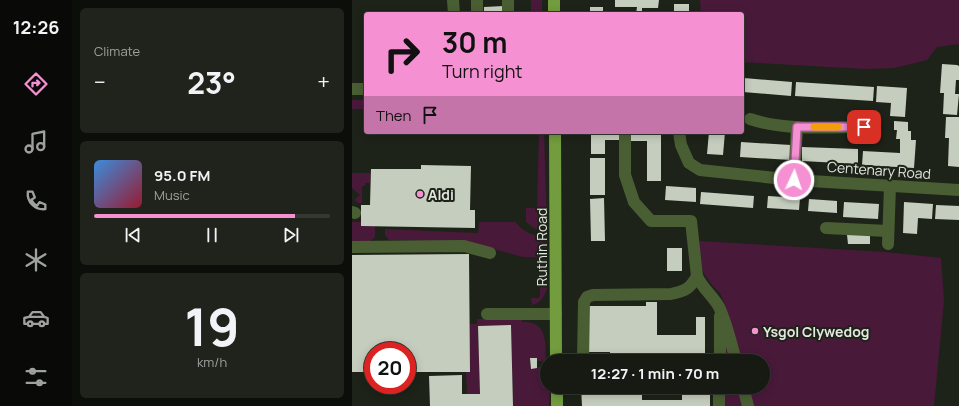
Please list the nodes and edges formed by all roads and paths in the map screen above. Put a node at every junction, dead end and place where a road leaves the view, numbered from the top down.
1 (453, 0) edge
2 (477, 0) edge
3 (508, 0) edge
4 (554, 0) edge
5 (454, 12) edge
6 (477, 12) edge
7 (508, 12) edge
8 (554, 12) edge
9 (352, 88) edge
10 (364, 89) edge
11 (750, 118) dead end
12 (797, 127) junction
13 (864, 127) dead end
14 (556, 134) edge
15 (625, 134) edge
16 (679, 134) edge
17 (794, 180) junction
18 (890, 186) junction
19 (959, 190) edge
20 (826, 228) dead end
21 (888, 231) junction
22 (888, 244) dead end
23 (352, 247) edge
24 (490, 253) dead end
25 (697, 276) junction
26 (720, 310) junction
27 (488, 314) dead end
28 (556, 314) junction
29 (556, 354) edge
30 (583, 354) edge
31 (720, 354) edge
32 (734, 354) edge
33 (556, 394) edge
34 (720, 394) edge
35 (745, 394) edge
36 (556, 406) edge
37 (719, 406) edge
38 (748, 406) edge

1 - 5 street
2 - 6 street
3 - 7 street
4 - 8 main road
9 - 10 street
11 - 12 street
12 - 13 street
12 - 17 street
14 - 28 main road, Ruthin Road
15 - 25 street
16 - 17 street, Centenary Road
17 - 18 street, Centenary Road
18 - 19 street, Centenary Road
18 - 21 street
20 - 21 street
21 - 22 street
23 - 24 street
25 - 26 street
25 - 30 street
26 - 31 street
26 - 32 street
27 - 28 street
28 - 29 main road, Ruthin Road
33 - 36 main road
34 - 37 street
35 - 38 street

